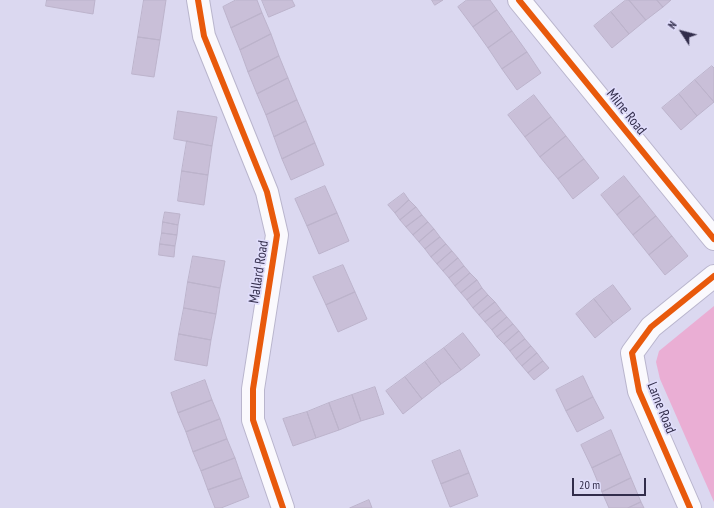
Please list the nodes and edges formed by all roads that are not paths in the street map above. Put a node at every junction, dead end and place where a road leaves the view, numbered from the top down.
1 (198, 0) edge
2 (519, 0) edge
3 (714, 239) edge
4 (714, 276) edge
5 (283, 508) edge
6 (690, 508) edge

1 - 5 street, Mallard Road
2 - 3 street, Milne Road
4 - 6 street, Larne Road

